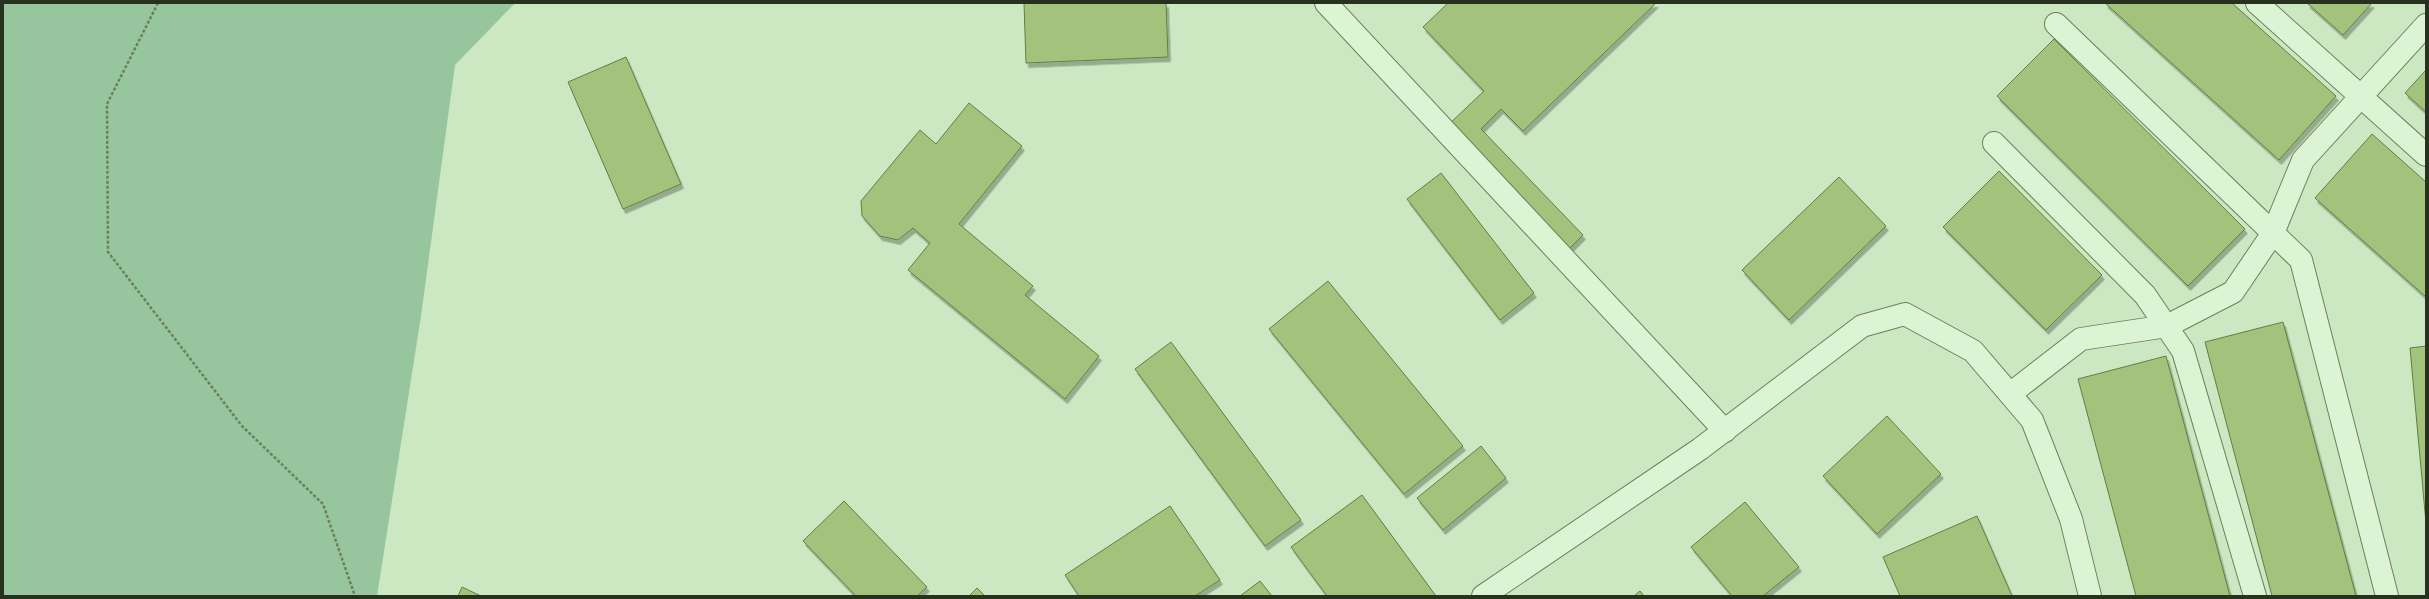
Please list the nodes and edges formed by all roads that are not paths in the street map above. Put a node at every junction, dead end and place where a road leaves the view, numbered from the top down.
1 (1326, 3) edge
2 (2257, 3) edge
3 (2056, 24) dead end
4 (2426, 25) edge
5 (2361, 97) junction
6 (1994, 143) dead end
7 (2426, 155) edge
8 (2273, 233) junction
9 (2167, 326) junction
10 (2010, 394) junction
11 (1725, 431) junction
12 (1483, 596) edge
13 (2090, 596) edge
14 (2254, 596) edge
15 (2387, 596) edge

1 - 11 street
2 - 5 street
3 - 8 street
4 - 5 street
5 - 7 street
5 - 8 street
6 - 9 street
8 - 9 street
8 - 15 street
9 - 10 street
9 - 14 street
10 - 11 street
10 - 13 street
11 - 12 street

